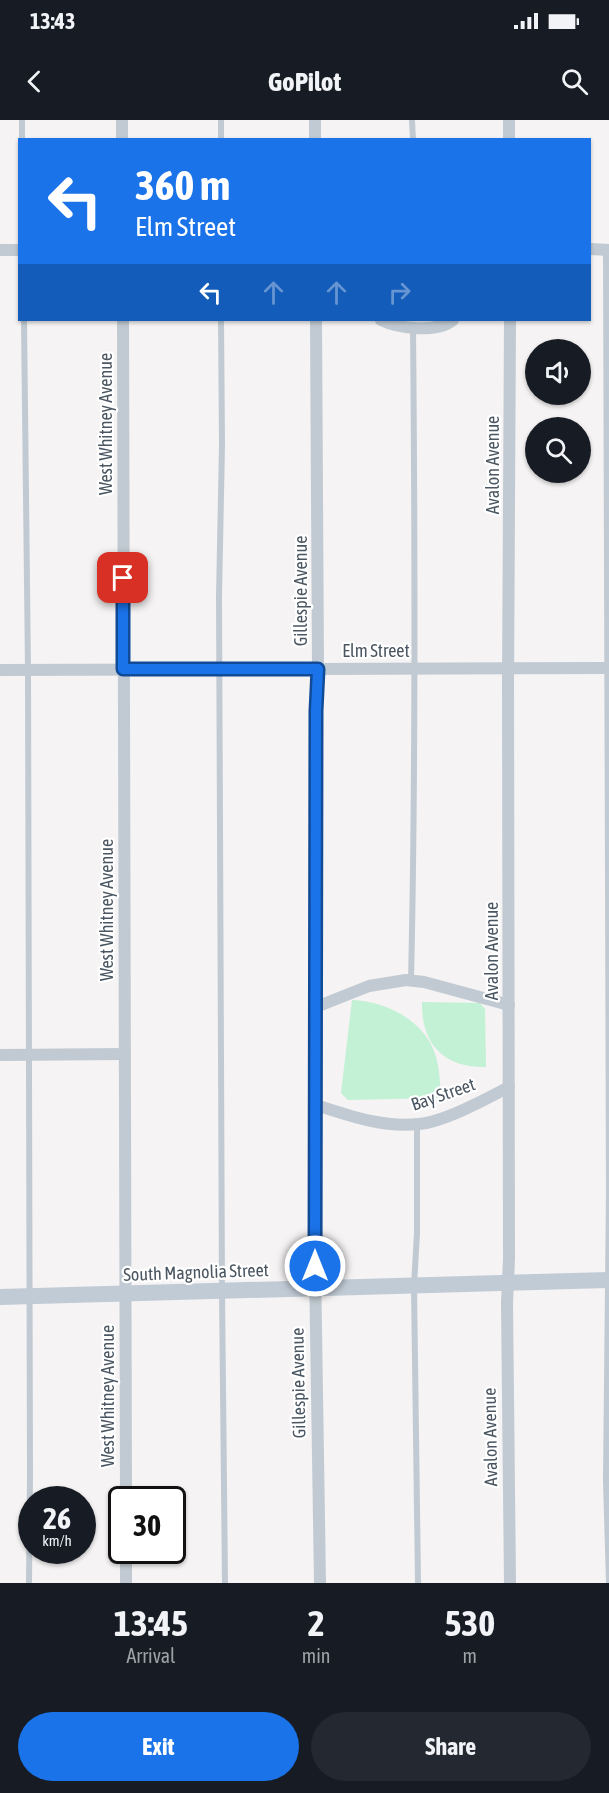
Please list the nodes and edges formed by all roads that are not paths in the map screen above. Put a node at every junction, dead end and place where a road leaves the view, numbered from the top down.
1 (22, 120) edge
2 (122, 120) edge
3 (221, 120) edge
4 (315, 120) edge
5 (412, 120) edge
6 (509, 120) edge
7 (22, 138) edge
8 (122, 138) edge
9 (221, 138) edge
10 (315, 138) edge
11 (413, 138) edge
12 (509, 138) edge
13 (591, 249) edge
14 (0, 250) edge
15 (18, 250) edge
16 (608, 250) edge
17 (24, 321) edge
18 (123, 321) edge
19 (221, 321) edge
20 (316, 321) edge
21 (384, 321) edge
22 (452, 321) edge
23 (510, 321) edge
24 (413, 327) junction
25 (508, 667) junction
26 (413, 668) junction
27 (608, 668) edge
28 (123, 669) junction
29 (220, 669) junction
30 (318, 669) junction
31 (0, 670) edge
32 (28, 670) junction
33 (411, 980) junction
34 (509, 1005) junction
35 (316, 1007) junction
36 (124, 1054) junction
37 (0, 1055) edge
38 (28, 1055) junction
39 (509, 1087) junction
40 (315, 1105) junction
41 (417, 1124) junction
42 (608, 1280) edge
43 (507, 1283) junction
44 (414, 1286) junction
45 (316, 1288) junction
46 (222, 1290) junction
47 (124, 1294) junction
48 (29, 1296) junction
49 (0, 1297) edge
50 (126, 1486) edge
51 (126, 1564) edge
52 (28, 1583) edge
53 (126, 1583) edge
54 (225, 1583) edge
55 (320, 1583) edge
56 (418, 1583) edge
57 (510, 1583) edge
58 (609, 1583) edge

1 - 7 lane
2 - 8 street
3 - 9 lane
4 - 10 street
5 - 11 lane
6 - 12 street
13 - 16 street
14 - 15 street
16 - 27 lane
17 - 32 lane
18 - 28 street, West Whitney Avenue
19 - 29 lane
20 - 30 street, Gillespie Avenue
21 - 24 street
22 - 24 street
23 - 25 street, Avalon Avenue
24 - 26 lane
25 - 26 street, Elm Street
25 - 27 street, Elm Street
25 - 34 street, Avalon Avenue
26 - 30 street, Elm Street
26 - 33 lane
27 - 42 lane
28 - 29 street, Elm Street
28 - 32 street, Elm Street
28 - 36 street, West Whitney Avenue
29 - 30 street, Elm Street
29 - 46 lane
30 - 35 street, Gillespie Avenue
31 - 32 street, Elm Street
32 - 38 lane
33 - 34 street
33 - 35 street
34 - 39 street, Avalon Avenue
35 - 40 street, Gillespie Avenue
36 - 38 street
36 - 47 street, West Whitney Avenue
37 - 38 street
38 - 48 lane
39 - 41 street, Bay Street
39 - 43 street, Avalon Avenue
40 - 41 street, Bay Street
40 - 45 street, Gillespie Avenue
41 - 44 lane
42 - 43 street, South Magnolia Street
42 - 58 lane
43 - 44 street, South Magnolia Street
43 - 57 street, Avalon Avenue
44 - 45 street, South Magnolia Street
44 - 56 lane
45 - 46 street, South Magnolia Street
45 - 55 street, Gillespie Avenue
46 - 47 street, South Magnolia Street
46 - 54 lane
47 - 48 street, South Magnolia Street
47 - 50 street, West Whitney Avenue
48 - 49 street, South Magnolia Street
48 - 52 lane
51 - 53 street

